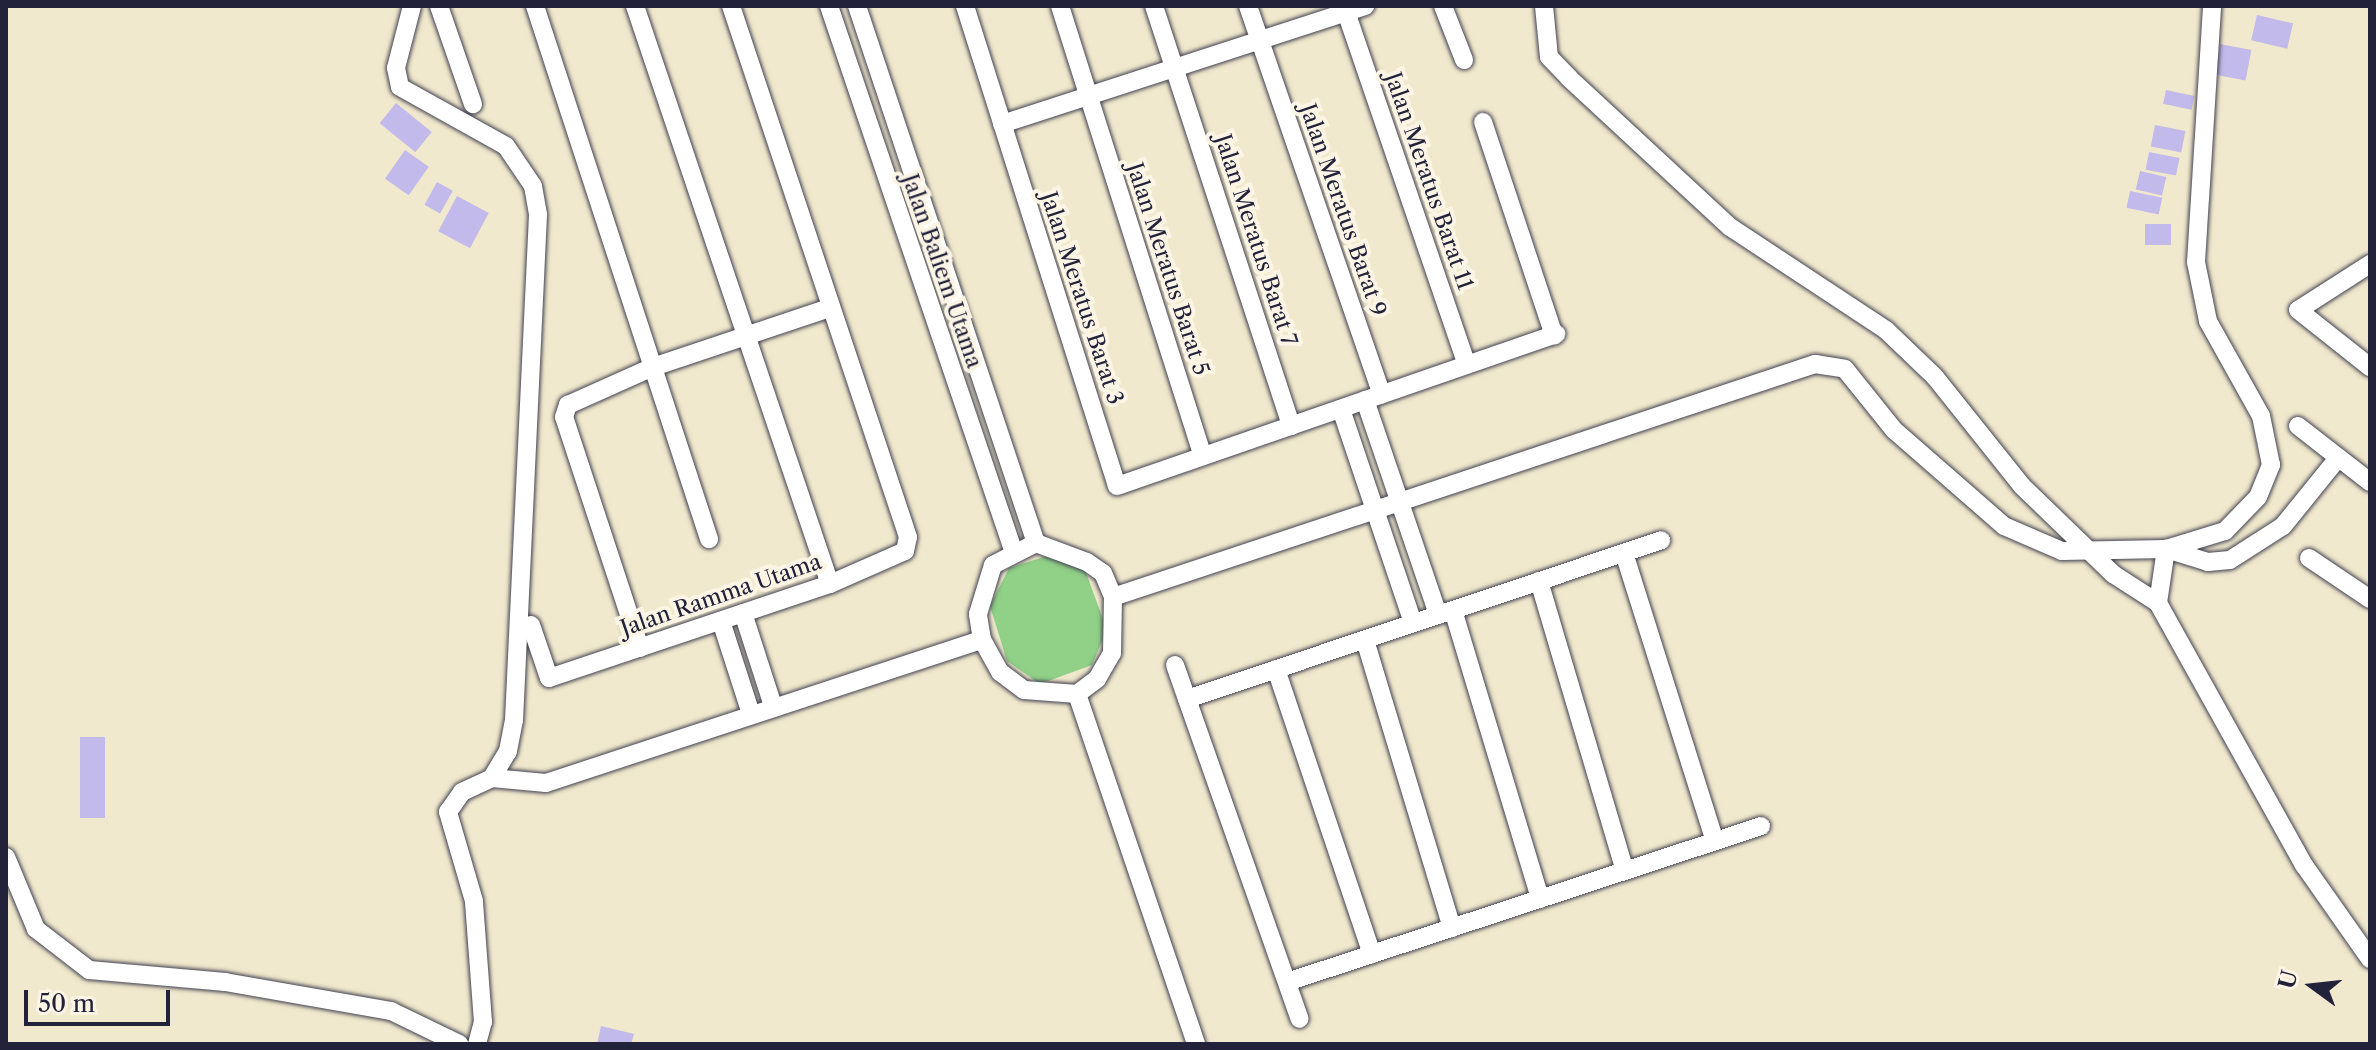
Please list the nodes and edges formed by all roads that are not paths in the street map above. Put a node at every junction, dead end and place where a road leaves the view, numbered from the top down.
1 (412, 6) edge
2 (439, 6) edge
3 (535, 6) edge
4 (635, 6) edge
5 (731, 6) edge
6 (829, 6) edge
7 (857, 6) edge
8 (965, 6) edge
9 (1060, 6) edge
10 (1154, 6) edge
11 (1248, 6) edge
12 (1365, 6) edge
13 (1443, 6) edge
14 (1544, 6) edge
15 (2212, 6) edge
16 (1345, 9) edge
17 (1260, 40) junction
18 (1464, 60) dead end
19 (1175, 68) junction
20 (1088, 96) junction
21 (473, 104) dead end
22 (1483, 122) dead end
23 (1002, 124) junction
24 (2370, 264) edge
25 (829, 308) junction
26 (750, 335) junction
27 (1467, 365) junction
28 (653, 367) junction
29 (2370, 367) edge
30 (1374, 398) junction
31 (1341, 409) junction
32 (1291, 426) junction
33 (2298, 426) dead end
34 (1203, 456) junction
35 (2338, 458) junction
36 (2370, 482) edge
37 (1400, 502) junction
38 (1374, 510) junction
39 (709, 539) dead end
40 (1661, 540) dead end
41 (1036, 543) junction
42 (2166, 549) junction
43 (1013, 550) junction
44 (1624, 553) junction
45 (2093, 556) junction
46 (2309, 558) dead end
47 (1539, 581) junction
48 (830, 584) junction
49 (1113, 597) junction
50 (2370, 599) edge
51 (2158, 603) junction
52 (1445, 612) junction
53 (743, 613) junction
54 (721, 621) junction
55 (1413, 623) junction
56 (531, 625) dead end
57 (982, 640) junction
58 (1365, 640) junction
59 (640, 648) junction
60 (1175, 665) dead end
61 (1276, 669) junction
62 (1077, 694) junction
63 (1187, 699) junction
64 (773, 706) junction
65 (751, 714) junction
66 (492, 778) junction
67 (1761, 826) dead end
68 (1715, 841) junction
69 (6, 857) edge
70 (1625, 871) junction
71 (1540, 899) junction
72 (1452, 928) junction
73 (1372, 954) junction
74 (2370, 959) edge
75 (1287, 982) junction
76 (1300, 1019) dead end
77 (459, 1044) edge
78 (477, 1044) edge
79 (1196, 1044) edge

1 - 66 street
2 - 21 street
3 - 28 street
4 - 26 street
5 - 25 street
6 - 43 street, Jalan Baliem Utama
7 - 41 street, Jalan Baliem Utama
8 - 23 street, Jalan Meratus Barat 3
9 - 20 street, Jalan Meratus Barat 5
10 - 19 street, Jalan Meratus Barat 7
11 - 17 street, Jalan Meratus Barat 9
12 - 16 street
13 - 18 street
14 - 45 street
15 - 42 street
16 - 17 street
16 - 27 street, Jalan Meratus Barat 11
17 - 19 street
17 - 30 street, Jalan Meratus Barat 9
19 - 20 street
19 - 32 street, Jalan Meratus Barat 7
20 - 23 street
20 - 34 street, Jalan Meratus Barat 5
22 - 27 street
23 - 34 street, Jalan Meratus Barat 3
24 - 29 street
25 - 26 street
25 - 48 street, Jalan Ramma Utama
26 - 28 street
26 - 48 street
27 - 30 street
28 - 39 street
28 - 59 street
30 - 31 street
30 - 37 street, Jalan Meratus Barat 9
31 - 32 street
31 - 38 street
32 - 34 street
33 - 35 street
35 - 36 street
35 - 42 street
37 - 38 street
37 - 45 street
37 - 52 street, Jalan Meratus Barat 9
38 - 49 street
38 - 55 street
40 - 44 street
41 - 43 street
41 - 49 street
42 - 45 street
42 - 51 street
43 - 57 street
44 - 47 street
44 - 68 street
45 - 51 street
46 - 50 street
47 - 52 street
47 - 70 street
48 - 53 street, Jalan Ramma Utama
49 - 62 street
51 - 74 street
52 - 55 street
52 - 71 street, Jalan Meratus Barat 9
53 - 54 street, Jalan Ramma Utama
53 - 64 street
54 - 59 street, Jalan Ramma Utama
54 - 65 street
55 - 58 street
56 - 59 street, Jalan Ramma Utama
57 - 62 street
57 - 64 street
58 - 61 street
58 - 72 street
60 - 63 street
61 - 63 street
61 - 73 street
62 - 79 street
63 - 75 street
64 - 65 street
65 - 66 street
66 - 78 street
67 - 68 street
68 - 70 street
69 - 77 street
70 - 71 street
71 - 72 street
72 - 73 street
73 - 75 street
75 - 76 street

